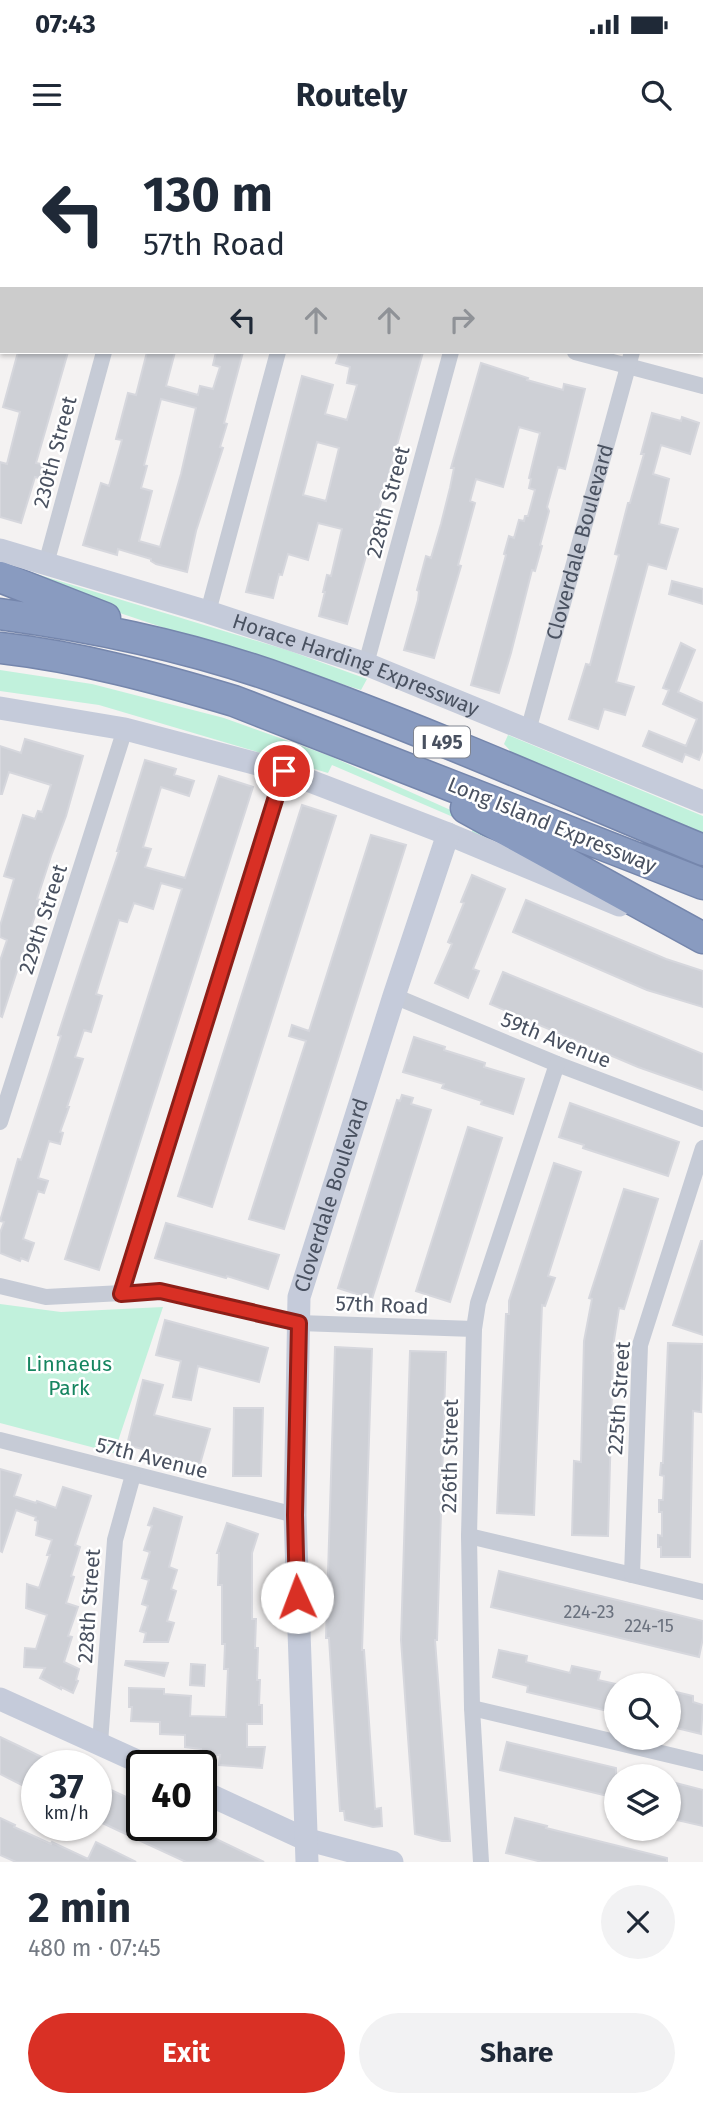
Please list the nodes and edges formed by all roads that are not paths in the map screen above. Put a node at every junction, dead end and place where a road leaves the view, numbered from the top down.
1 (103, 354) edge
2 (277, 354) edge
3 (450, 354) edge
4 (591, 354) edge
5 (630, 359) edge
6 (703, 386) edge
7 (0, 551) edge
8 (46, 564) junction
9 (0, 577) edge
10 (208, 612) junction
11 (0, 614) edge
12 (0, 648) edge
13 (176, 648) junction
14 (366, 664) junction
15 (0, 708) edge
16 (125, 729) junction
17 (528, 731) junction
18 (323, 734) junction
19 (284, 771) junction
20 (703, 802) edge
21 (448, 834) junction
22 (703, 850) edge
23 (703, 884) edge
24 (703, 938) edge
25 (394, 996) junction
26 (557, 1064) junction
27 (1, 1116) edge
28 (703, 1119) edge
29 (703, 1148) edge
30 (0, 1286) edge
31 (121, 1294) junction
32 (299, 1323) junction
33 (474, 1329) junction
34 (0, 1440) edge
35 (133, 1475) junction
36 (295, 1515) junction
37 (469, 1536) junction
38 (632, 1575) junction
39 (703, 1592) edge
40 (0, 1699) edge
41 (472, 1708) junction
42 (100, 1743) junction
43 (126, 1755) edge
44 (703, 1763) edge
45 (217, 1800) edge
46 (306, 1851) edge
47 (392, 1862) edge
48 (481, 1862) edge

1 - 8 street, 230th Street
2 - 10 street
3 - 14 street, 228th Street
4 - 5 street
5 - 6 street
5 - 17 street, Cloverdale Boulevard
7 - 8 main road, Horace Harding Expressway
8 - 10 main road, Horace Harding Expressway
9 - 13 highway
10 - 14 main road, Horace Harding Expressway
11 - 13 highway, Long Island Expressway / I 495
12 - 18 highway, Long Island Expressway / I 495
13 - 22 highway, Long Island Expressway / I 495
14 - 17 main road, Horace Harding Expressway
15 - 16 main road
16 - 19 main road
16 - 27 street, 229th Street
17 - 20 main road, Horace Harding Expressway
18 - 23 highway, Long Island Expressway / I 495
18 - 24 highway
19 - 21 main road
19 - 31 street
21 - 24 main road
21 - 25 main road, Cloverdale Boulevard
25 - 26 street, 59th Avenue
25 - 32 main road, Cloverdale Boulevard
26 - 28 street, 59th Avenue
26 - 33 street, 226th Street
29 - 38 street, 225th Street
30 - 31 street, 57th Road
31 - 32 street, 57th Road
32 - 33 street, 57th Road
32 - 36 main road, Cloverdale Boulevard
33 - 37 street, 226th Street
34 - 35 street, 57th Avenue
35 - 36 street, 57th Avenue
35 - 42 street, 228th Street
36 - 46 main road, Cloverdale Boulevard
37 - 38 street
37 - 41 street, 226th Street
38 - 39 street
40 - 42 main road
41 - 44 street
41 - 48 street, 226th Street
42 - 43 main road
45 - 46 main road
46 - 47 main road

